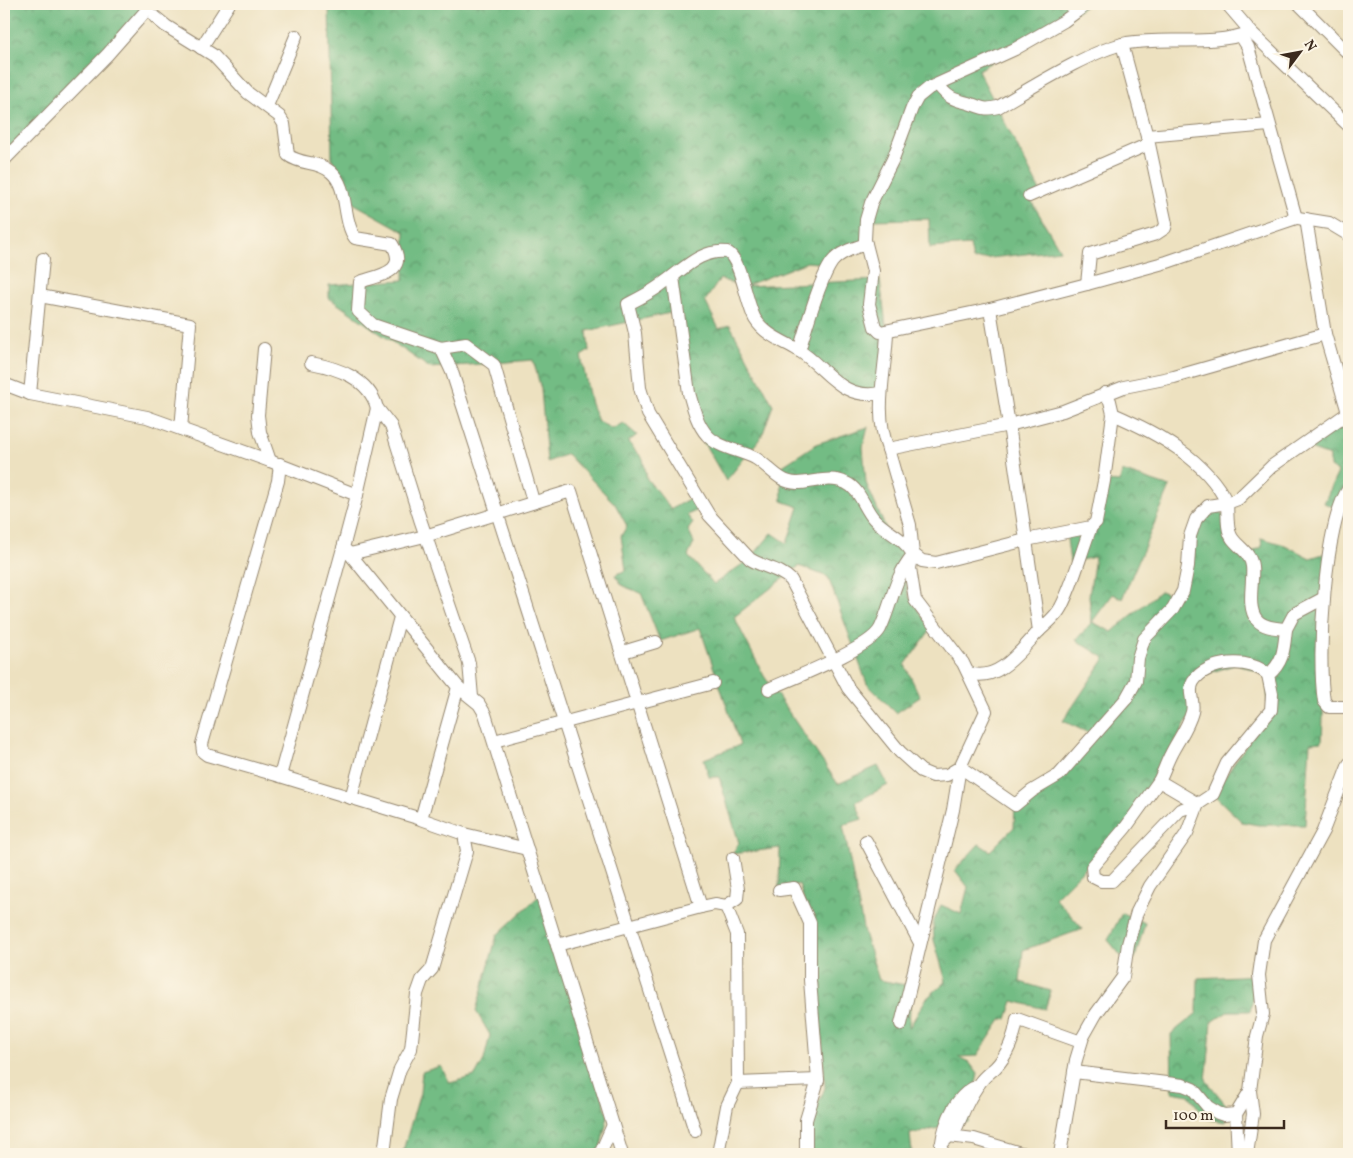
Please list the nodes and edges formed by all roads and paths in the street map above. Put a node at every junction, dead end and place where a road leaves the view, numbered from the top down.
1 (152, 4) edge
2 (162, 4) edge
3 (229, 4) edge
4 (1087, 4) edge
5 (1227, 4) edge
6 (1299, 4) edge
7 (155, 17) junction
8 (1246, 34) junction
9 (296, 36) dead end
10 (118, 43) junction
11 (1122, 44) junction
12 (202, 48) junction
13 (1349, 54) edge
14 (938, 85) junction
15 (267, 106) junction
16 (1269, 125) junction
17 (1349, 126) edge
18 (1148, 140) junction
19 (4, 160) edge
20 (1029, 196) dead end
21 (1301, 218) junction
22 (1348, 237) edge
23 (866, 244) junction
24 (43, 260) dead end
25 (673, 277) junction
26 (1087, 284) junction
27 (40, 296) junction
28 (990, 309) junction
29 (887, 332) junction
30 (1325, 334) junction
31 (441, 348) junction
32 (264, 349) dead end
33 (799, 350) junction
34 (310, 362) dead end
35 (4, 384) edge
36 (880, 393) junction
37 (30, 394) junction
38 (1105, 394) junction
39 (377, 408) junction
40 (1113, 414) junction
41 (1349, 415) edge
42 (1009, 425) junction
43 (181, 429) junction
44 (888, 449) junction
45 (275, 463) junction
46 (1349, 488) edge
47 (357, 495) junction
48 (533, 502) junction
49 (1227, 503) junction
50 (498, 513) junction
51 (1091, 527) junction
52 (425, 536) junction
53 (1026, 540) junction
54 (346, 551) junction
55 (913, 554) junction
56 (1324, 598) junction
57 (400, 617) junction
58 (1286, 629) junction
59 (1039, 631) junction
60 (656, 642) dead end
61 (623, 652) junction
62 (833, 660) junction
63 (969, 673) junction
64 (1268, 675) junction
65 (713, 683) dead end
66 (458, 688) junction
67 (770, 689) dead end
68 (472, 697) junction
69 (637, 704) junction
70 (1349, 707) edge
71 (565, 723) junction
72 (494, 741) junction
73 (1349, 764) edge
74 (960, 767) junction
75 (280, 776) junction
76 (1159, 781) junction
77 (351, 798) junction
78 (1198, 804) junction
79 (421, 819) junction
80 (464, 834) junction
81 (866, 842) dead end
82 (527, 849) junction
83 (733, 858) dead end
84 (780, 890) dead end
85 (726, 906) junction
86 (701, 907) junction
87 (629, 927) junction
88 (920, 943) junction
89 (557, 945) junction
90 (901, 1024) dead end
91 (1081, 1042) junction
92 (1074, 1072) junction
93 (818, 1080) junction
94 (738, 1084) junction
95 (977, 1086) junction
96 (1250, 1091) junction
97 (1236, 1114) junction
98 (613, 1125) junction
99 (695, 1131) dead end
100 (953, 1136) junction
101 (941, 1150) edge
102 (384, 1154) edge
103 (600, 1154) edge
104 (622, 1154) edge
105 (718, 1154) edge
106 (806, 1154) edge
107 (1024, 1154) edge
108 (1060, 1154) edge
109 (1238, 1154) edge
110 (1248, 1154) edge

1 - 10 street
2 - 7 street
3 - 12 street
4 - 14 street
5 - 8 street
6 - 13 street
7 - 10 street
7 - 12 street
8 - 11 street
8 - 16 street
8 - 17 street
9 - 15 street
10 - 19 street
11 - 14 street
11 - 18 street
12 - 15 street
14 - 23 street
15 - 31 street
16 - 18 street
16 - 21 street
18 - 20 street
18 - 26 street
21 - 22 street
21 - 26 street
21 - 30 street
23 - 29 street
23 - 33 street
24 - 27 street
25 - 33 street
25 - 55 street
25 - 62 street
26 - 28 street
27 - 37 street
27 - 43 street
28 - 29 street
28 - 42 street
29 - 36 street
30 - 38 street
30 - 41 street
31 - 48 street
31 - 50 street
32 - 45 street
33 - 36 street
34 - 39 street
35 - 37 street
36 - 44 street
37 - 43 street
38 - 40 street
38 - 42 street
39 - 47 street
39 - 52 street
40 - 49 street
40 - 51 street
41 - 49 street
42 - 44 street
42 - 53 street
43 - 45 street
44 - 55 street
45 - 47 street
45 - 75 street
46 - 56 street
47 - 54 street
48 - 50 street
48 - 61 street
49 - 58 street
49 - 74 street
50 - 52 street
50 - 71 street
51 - 53 street
51 - 59 street
52 - 54 street
52 - 68 street
53 - 55 street
53 - 59 street
54 - 57 street
54 - 75 street
55 - 62 street
55 - 63 street
56 - 58 street
56 - 70 street
57 - 66 street
57 - 77 street
58 - 64 street
59 - 63 street
60 - 61 street
61 - 69 street
62 - 67 street
62 - 74 street
63 - 74 street
64 - 76 street
64 - 78 street
65 - 69 street
66 - 68 street
66 - 79 street
68 - 72 street
69 - 71 street
69 - 86 street
71 - 72 street
71 - 87 street
72 - 82 street
73 - 96 street
74 - 88 street
75 - 77 street
76 - 78 street
76 - 78 street
77 - 79 street
78 - 91 street
79 - 80 street
80 - 82 street
80 - 102 street
81 - 88 street
82 - 89 street
83 - 85 street
84 - 93 street
85 - 86 street
85 - 94 street
86 - 87 street
87 - 89 street
87 - 99 street
88 - 90 street
89 - 98 street
91 - 92 street
91 - 95 street
92 - 97 street
92 - 108 street
93 - 94 street
93 - 106 street
94 - 105 street
95 - 100 street
95 - 101 street
96 - 97 street
96 - 110 street
97 - 109 street
98 - 103 street
98 - 104 street
100 - 101 street
100 - 107 street

